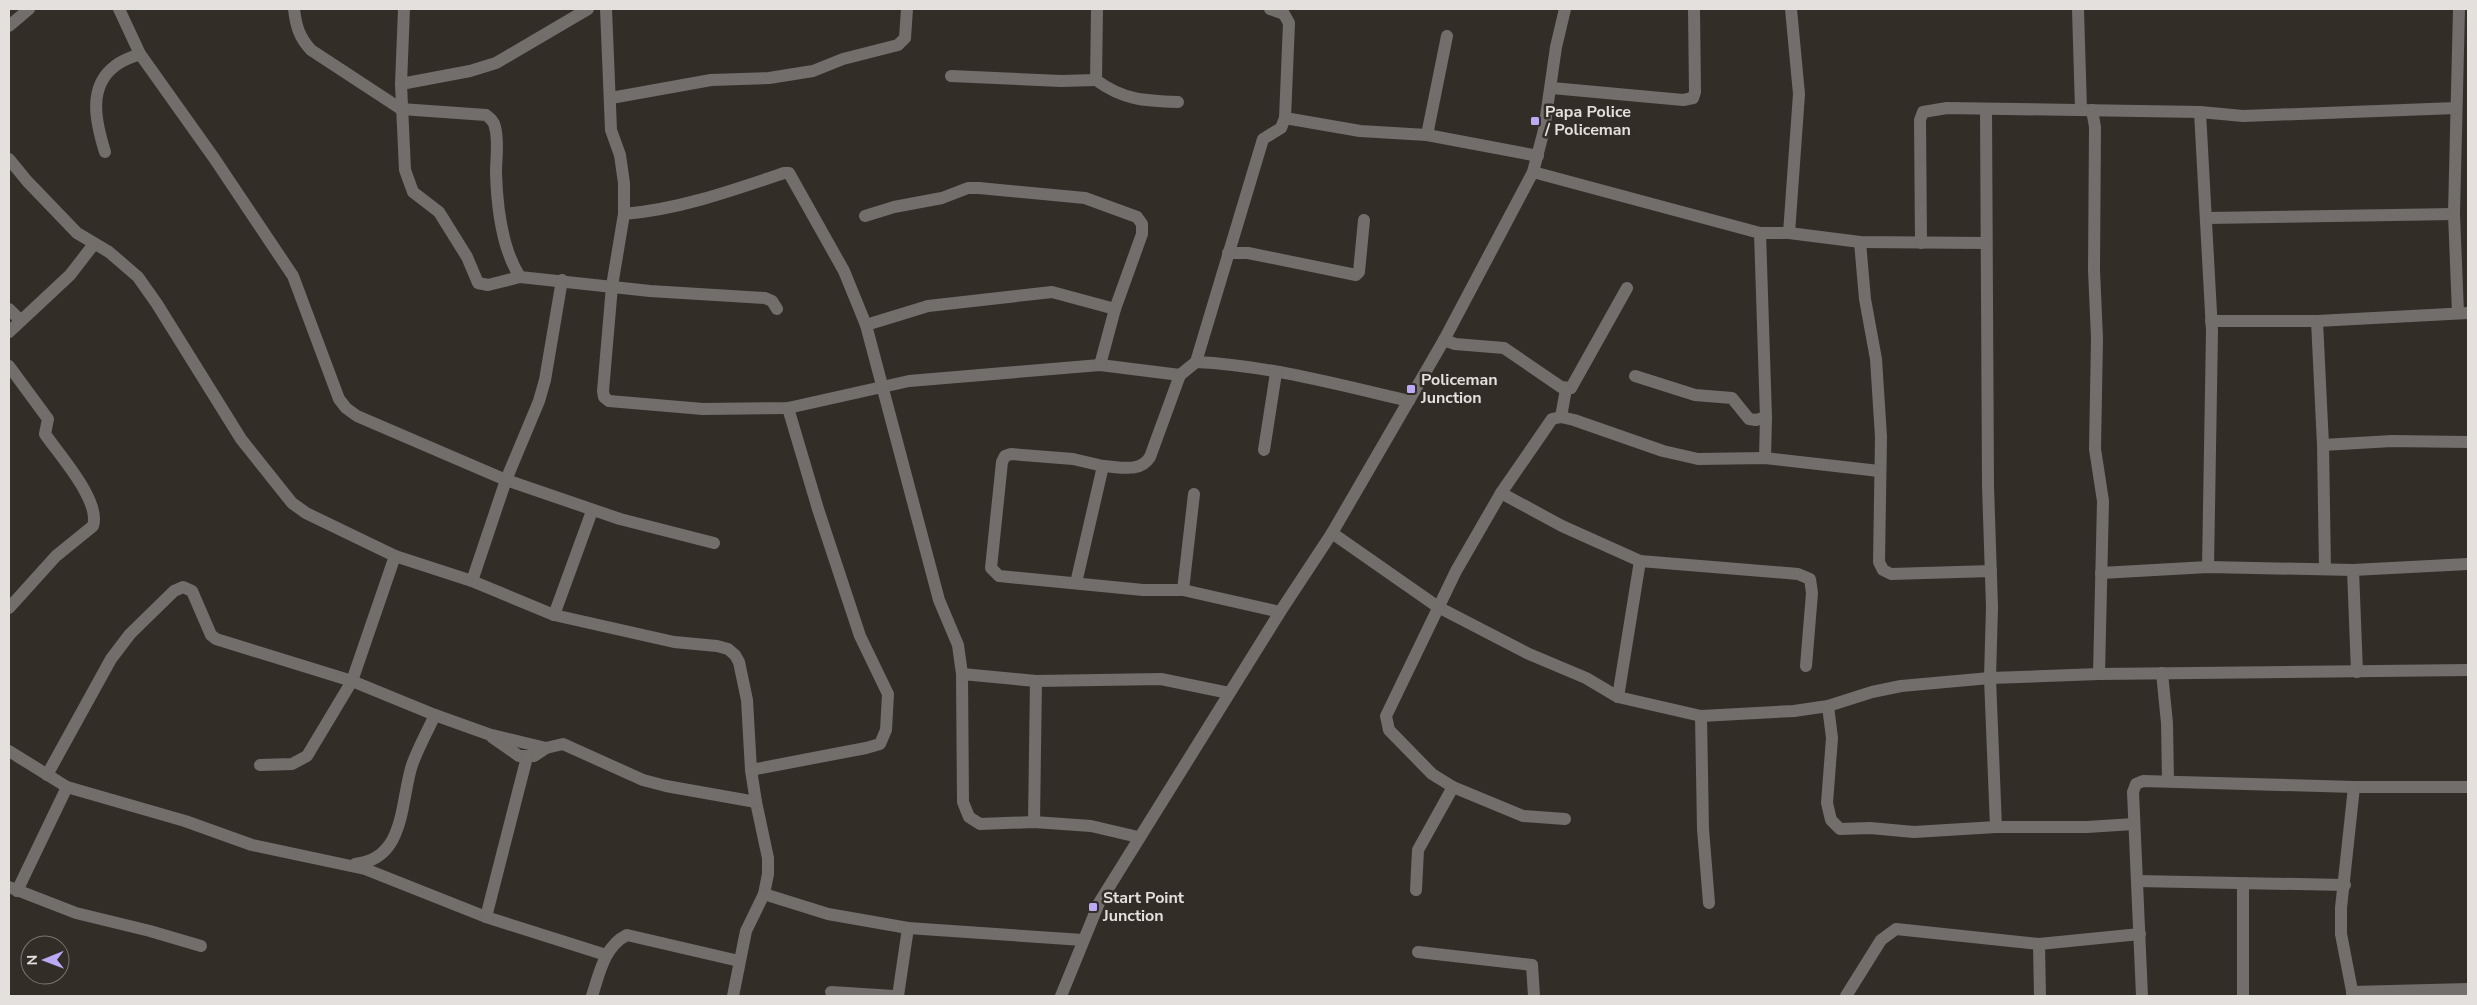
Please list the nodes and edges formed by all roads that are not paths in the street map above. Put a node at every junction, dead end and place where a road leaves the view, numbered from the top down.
1 (29, 9) edge
2 (119, 9) edge
3 (294, 9) edge
4 (404, 9) edge
5 (588, 9) edge
6 (606, 9) edge
7 (907, 9) edge
8 (1097, 9) edge
9 (1270, 9) edge
10 (1564, 9) edge
11 (1694, 9) edge
12 (1791, 9) edge
13 (2078, 9) edge
14 (2459, 9) edge
15 (1285, 11) edge
16 (9, 26) edge
17 (1447, 36) dead end
18 (140, 54) junction
19 (951, 76) dead end
20 (1096, 80) junction
21 (401, 84) junction
22 (1552, 88) junction
23 (611, 98) junction
24 (1178, 102) dead end
25 (2456, 108) junction
26 (401, 109) junction
27 (1986, 109) junction
28 (2086, 110) junction
29 (2200, 112) junction
30 (1284, 118) junction
31 (1427, 135) junction
32 (105, 152) dead end
33 (1538, 156) junction
34 (9, 159) edge
35 (1533, 172) junction
36 (624, 214) junction
37 (2454, 214) junction
38 (866, 216) dead end
39 (2207, 218) junction
40 (1364, 220) dead end
41 (1789, 232) junction
42 (1760, 233) junction
43 (1860, 242) junction
44 (1921, 243) junction
45 (1986, 243) junction
46 (94, 244) junction
47 (1228, 253) junction
48 (520, 277) junction
49 (562, 280) junction
50 (612, 286) junction
51 (1627, 288) dead end
52 (9, 309) edge
53 (777, 309) dead end
54 (1115, 309) junction
55 (2463, 313) edge
56 (20, 319) junction
57 (2211, 321) junction
58 (2317, 321) junction
59 (866, 325) junction
60 (9, 332) edge
61 (1444, 340) junction
62 (1196, 362) junction
63 (1100, 365) junction
64 (9, 366) edge
65 (1276, 373) junction
66 (1180, 375) junction
67 (1635, 376) dead end
68 (882, 386) junction
69 (1566, 389) junction
70 (1409, 401) junction
71 (788, 408) junction
72 (1561, 417) junction
73 (1766, 417) junction
74 (2468, 442) edge
75 (2323, 445) junction
76 (1264, 450) dead end
77 (1765, 458) junction
78 (1103, 466) junction
79 (1879, 471) junction
80 (506, 480) junction
81 (1501, 493) junction
82 (1194, 494) dead end
83 (592, 511) junction
84 (1332, 533) junction
85 (714, 543) dead end
86 (396, 556) junction
87 (1640, 562) junction
88 (2468, 564) edge
89 (2208, 567) junction
90 (2325, 569) junction
91 (2352, 570) junction
92 (1991, 571) junction
93 (2101, 573) junction
94 (472, 581) junction
95 (1076, 583) junction
96 (1184, 590) junction
97 (1438, 607) junction
98 (9, 608) edge
99 (1280, 612) junction
100 (554, 615) junction
101 (1806, 666) dead end
102 (2468, 670) edge
103 (2357, 672) junction
104 (962, 674) junction
105 (2099, 674) junction
106 (2162, 674) junction
107 (1990, 678) junction
108 (352, 681) junction
109 (1036, 681) junction
110 (1229, 693) junction
111 (1618, 697) junction
112 (1828, 706) junction
113 (435, 715) junction
114 (1701, 716) junction
115 (488, 734) junction
116 (546, 748) junction
117 (9, 751) edge
118 (527, 757) junction
119 (260, 765) dead end
120 (751, 770) junction
121 (47, 775) junction
122 (2168, 781) junction
123 (67, 787) junction
124 (1453, 787) junction
125 (2354, 787) junction
126 (2468, 787) edge
127 (756, 802) junction
128 (1565, 819) dead end
129 (1034, 822) junction
130 (2134, 824) junction
131 (1996, 827) junction
132 (1138, 837) junction
133 (348, 865) junction
134 (2137, 882) junction
135 (2243, 884) junction
136 (2345, 885) junction
137 (13, 889) edge
138 (1416, 890) dead end
139 (764, 894) junction
140 (1709, 903) dead end
141 (486, 917) junction
142 (908, 928) junction
143 (2140, 934) junction
144 (1083, 940) junction
145 (2039, 944) junction
146 (201, 946) dead end
147 (1418, 952) dead end
148 (606, 955) junction
149 (739, 961) junction
150 (2468, 988) edge
151 (831, 992) dead end
152 (2353, 994) edge
153 (592, 996) edge
154 (733, 996) edge
155 (894, 996) edge
156 (898, 996) edge
157 (1061, 996) edge
158 (1534, 996) edge
159 (1846, 996) edge
160 (2040, 996) edge
161 (2142, 996) edge
162 (2243, 996) edge

1 - 16 street
2 - 18 street
3 - 26 street
4 - 21 street
5 - 21 street
6 - 23 street
7 - 23 street
8 - 20 street
9 - 15 street
10 - 22 street
11 - 22 street
12 - 41 street
13 - 28 street
14 - 25 street
15 - 30 street
17 - 31 street
18 - 32 street
18 - 80 street
19 - 20 street
20 - 24 street
21 - 26 street
22 - 33 street
23 - 36 street
25 - 29 street
25 - 37 street
26 - 48 street
26 - 48 street
27 - 28 street
27 - 44 street
27 - 45 street
28 - 29 street
28 - 93 street
29 - 39 street
30 - 31 street
30 - 47 street
31 - 33 street
33 - 35 street
34 - 46 street
35 - 42 street
35 - 61 street
36 - 50 street
36 - 59 street
37 - 39 street
37 - 55 street
38 - 54 street
39 - 57 street
40 - 47 street
41 - 42 street
41 - 43 street
42 - 73 street
43 - 44 street
43 - 79 street
44 - 45 street
45 - 92 street
46 - 56 street
46 - 86 street
47 - 62 street
48 - 49 street
49 - 50 street
49 - 80 street
50 - 53 street
50 - 71 street
51 - 69 street
52 - 56 street
54 - 59 street
54 - 63 street
55 - 58 street
56 - 60 street
57 - 58 street
57 - 89 street
58 - 75 street
59 - 68 street
61 - 69 street
61 - 70 street
62 - 65 street
62 - 66 street
63 - 66 street
63 - 68 street
64 - 98 street
65 - 70 street
65 - 76 street
66 - 78 street
67 - 73 street
68 - 71 street
68 - 104 street
69 - 72 street
70 - 84 street
71 - 120 street
72 - 77 street
72 - 81 street
73 - 77 street
74 - 75 street
75 - 90 street
77 - 79 street
78 - 95 street
78 - 95 street
79 - 92 street
80 - 83 street
80 - 94 street
81 - 87 street
81 - 97 street
82 - 96 street
83 - 85 street
83 - 100 street
84 - 97 street
84 - 99 street
86 - 94 street
86 - 108 street
87 - 101 street
87 - 111 street
88 - 91 street
89 - 90 street
89 - 93 street
90 - 91 street
91 - 103 street
92 - 107 street
93 - 105 street
94 - 100 street
95 - 96 street
96 - 99 street
97 - 111 street
97 - 124 street
99 - 110 street
100 - 120 street
102 - 103 street
103 - 106 street
104 - 109 street
104 - 129 street
105 - 106 street
105 - 107 street
106 - 122 street
107 - 112 street
107 - 131 street
108 - 113 street
108 - 119 street
108 - 121 street
109 - 110 street
109 - 129 street
110 - 132 street
111 - 114 street
112 - 114 street
112 - 131 street
113 - 115 street
113 - 133 street
114 - 140 street
115 - 116 street
115 - 118 street
116 - 118 street
116 - 127 street
117 - 121 street
118 - 141 street
120 - 127 street
121 - 123 street
122 - 125 street
122 - 130 street
123 - 133 street
123 - 137 street
124 - 128 street
124 - 138 street
125 - 126 street
125 - 136 street
127 - 139 street
129 - 132 street
130 - 131 street
130 - 134 street
132 - 144 street
133 - 141 street
134 - 135 street
134 - 143 street
135 - 136 street
135 - 162 street
136 - 152 street
137 - 146 street
139 - 142 street
139 - 149 street
141 - 148 street
142 - 144 street
142 - 156 street
143 - 145 street
143 - 161 street
144 - 157 street
145 - 159 street
145 - 160 street
147 - 158 street
148 - 149 street
148 - 153 street
149 - 154 street
150 - 152 street
151 - 155 street

